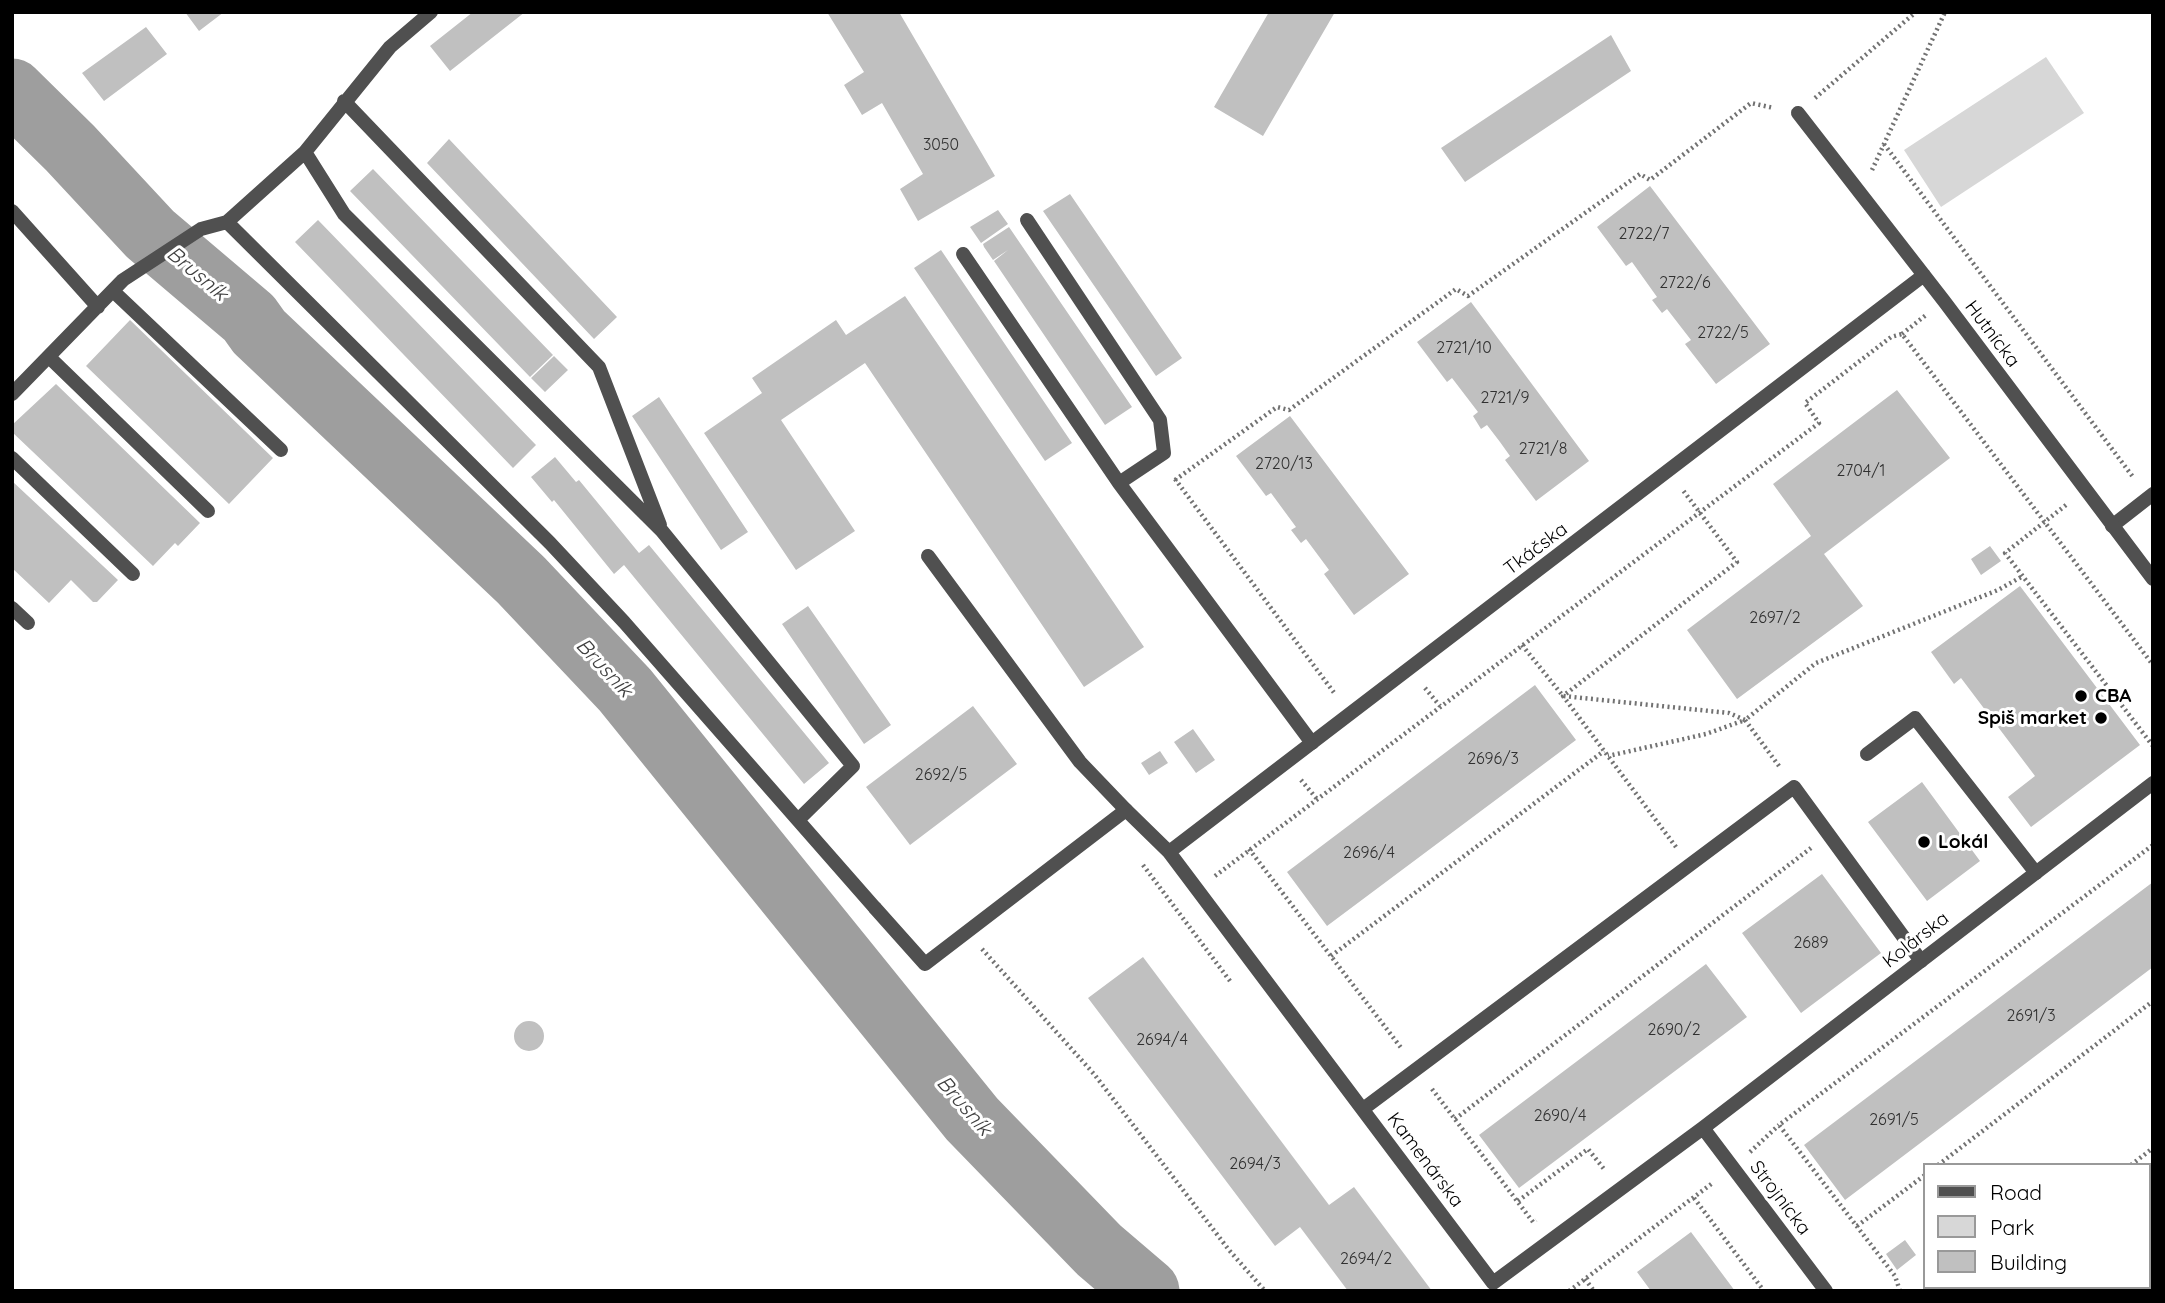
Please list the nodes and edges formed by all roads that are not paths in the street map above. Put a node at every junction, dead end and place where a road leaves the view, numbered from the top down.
1 (431, 12) edge
2 (344, 101) junction
3 (1798, 113) dead end
4 (305, 152) junction
5 (12, 211) edge
6 (1027, 220) dead end
7 (227, 222) junction
8 (963, 254) dead end
9 (1924, 275) junction
10 (118, 285) junction
11 (98, 307) junction
12 (49, 357) junction
13 (12, 394) edge
14 (281, 450) dead end
15 (12, 458) edge
16 (1119, 483) junction
17 (2151, 496) edge
18 (208, 510) dead end
19 (2112, 526) junction
20 (662, 531) junction
21 (928, 556) dead end
22 (133, 574) dead end
23 (2153, 579) edge
24 (12, 608) edge
25 (28, 623) dead end
26 (1312, 743) junction
27 (1867, 754) dead end
28 (2153, 783) edge
29 (1126, 810) junction
30 (798, 820) junction
31 (1170, 852) junction
32 (2036, 873) junction
33 (1921, 961) junction
34 (1363, 1110) junction
35 (1703, 1128) junction
36 (1826, 1291) edge

1 - 2 street
2 - 4 street
2 - 20 street
3 - 9 street, Hutnícka
4 - 7 street
4 - 20 street
5 - 11 street
6 - 16 street
7 - 10 street
7 - 30 street
8 - 16 street
9 - 19 street, Hutnícka
9 - 26 street, Tkáčska
10 - 11 street
10 - 14 street
11 - 12 street
12 - 13 street
12 - 18 street
15 - 22 street
16 - 26 street
17 - 19 street
19 - 23 street, Hutnícka
20 - 30 street
21 - 29 street, Kamenárska
24 - 25 street
26 - 31 street, Tkáčska
27 - 32 street
28 - 32 street, Kolárska
29 - 30 street
29 - 31 street, Kamenárska
31 - 34 street, Kamenárska
32 - 33 street, Kolárska
33 - 34 street
33 - 35 street, Kolárska
34 - 35 street, Kamenárska
35 - 36 street, Strojnícka

